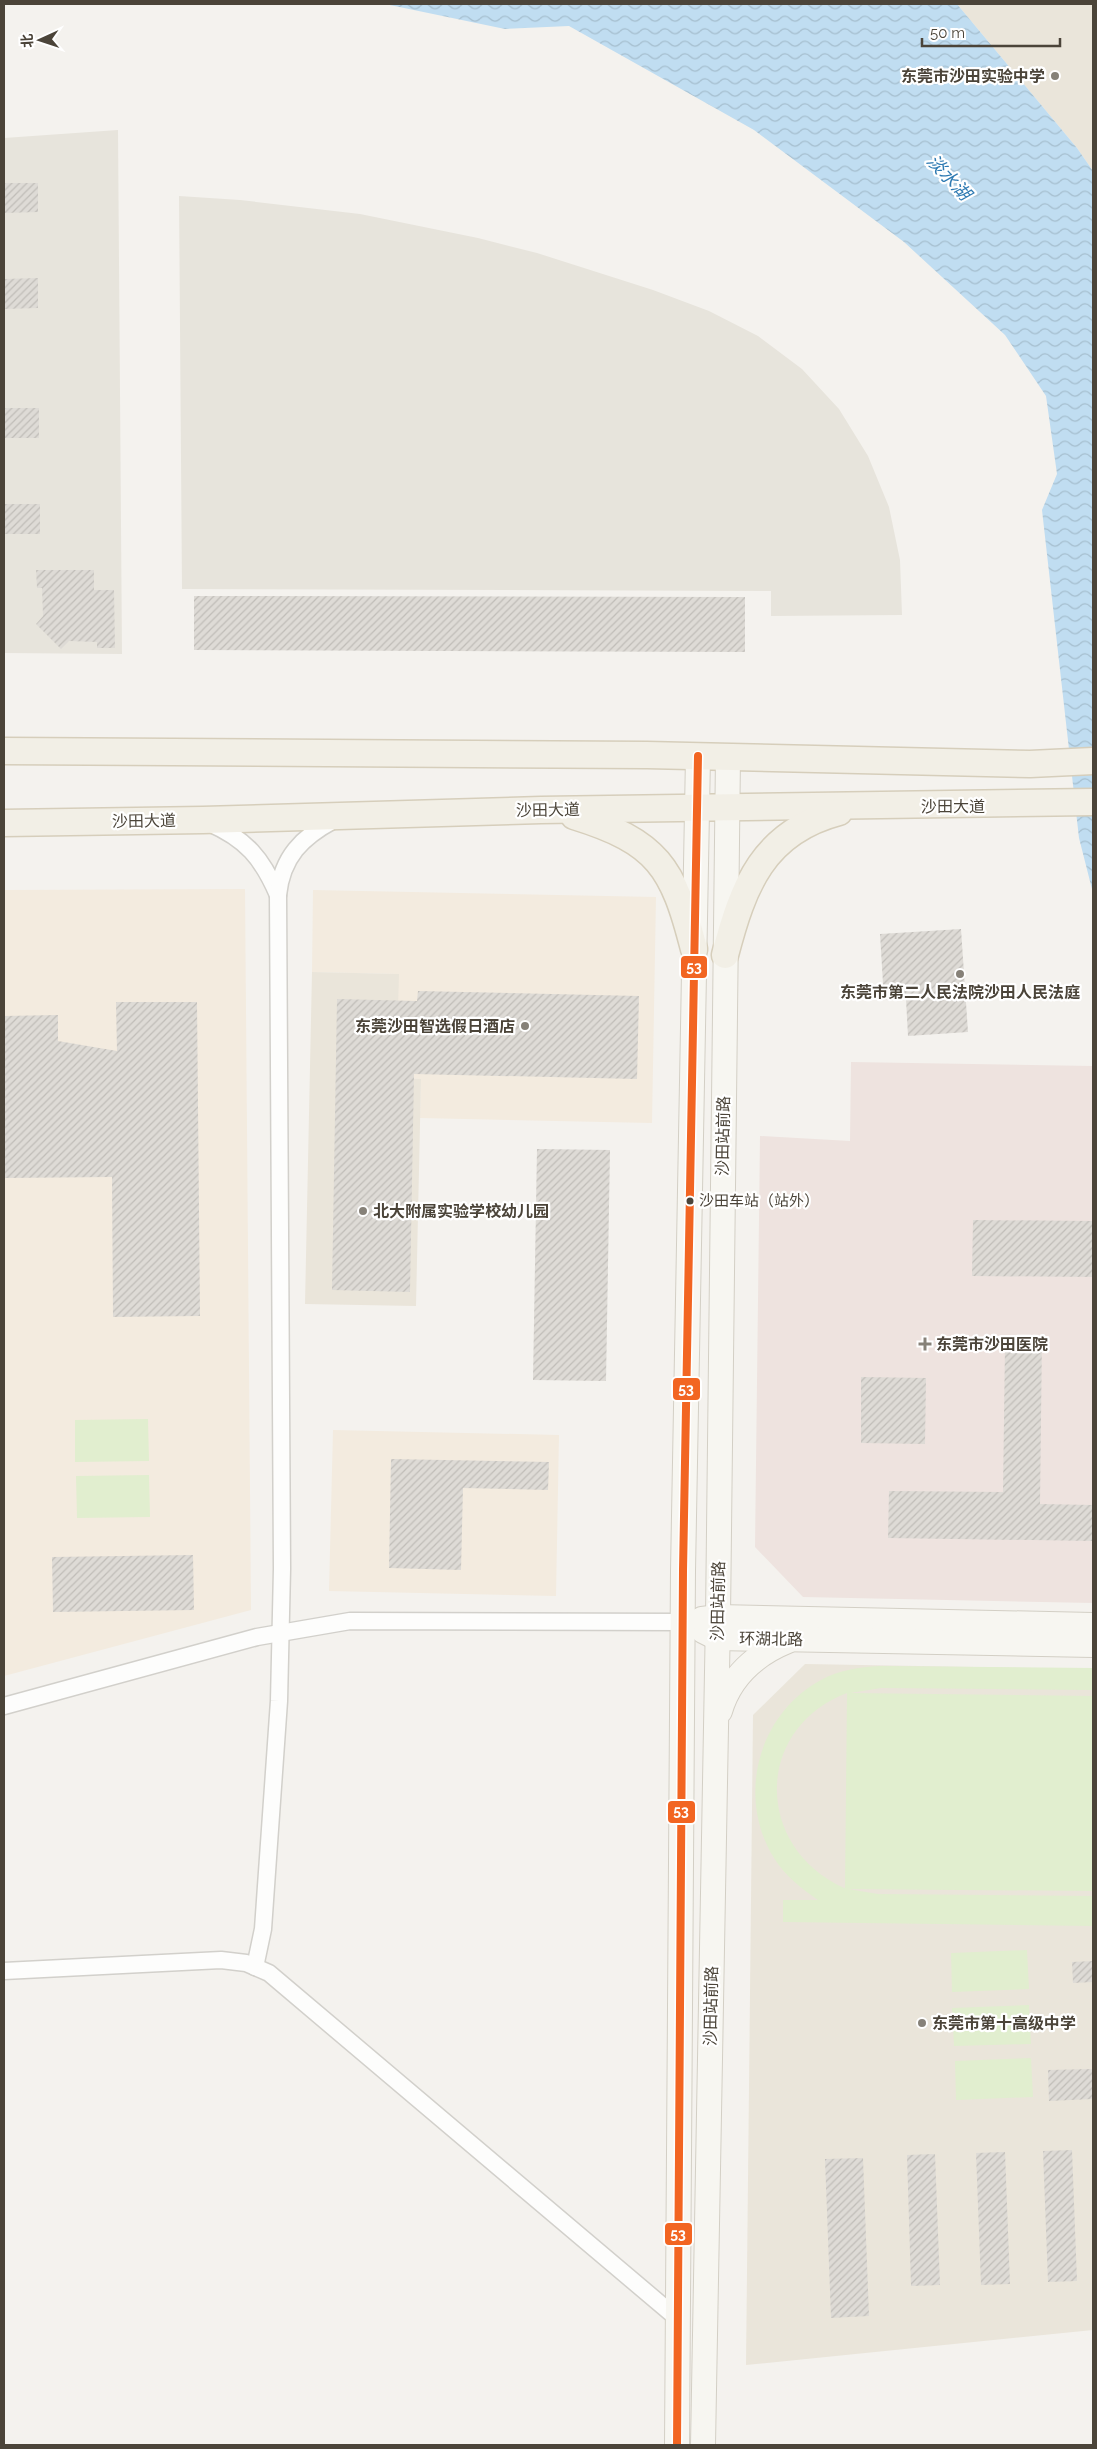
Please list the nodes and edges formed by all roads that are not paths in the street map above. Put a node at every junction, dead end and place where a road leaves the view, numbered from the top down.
1 (4, 751) edge
2 (698, 756) junction
3 (728, 756) junction
4 (1093, 761) edge
5 (1093, 802) edge
6 (859, 807) junction
7 (697, 808) junction
8 (727, 808) junction
9 (541, 810) junction
10 (340, 817) junction
11 (203, 820) junction
12 (4, 822) edge
13 (278, 895) junction
14 (694, 948) junction
15 (726, 954) junction
16 (683, 1622) junction
17 (1093, 1625) edge
18 (717, 1627) junction
19 (281, 1632) junction
20 (794, 1639) junction
21 (1093, 1645) edge
22 (4, 1706) edge
23 (716, 1724) junction
24 (255, 1967) junction
25 (4, 1971) edge
26 (678, 2319) junction
27 (677, 2445) edge
28 (703, 2445) edge

1 - 2 main road
2 - 3 main road
2 - 7 street, 沙田站前路
3 - 4 main road
3 - 8 street, 沙田站前路
5 - 6 main road, 沙田大道
6 - 8 main road, 沙田大道
6 - 15 main road
7 - 8 main road, 沙田大道
7 - 9 main road, 沙田大道
7 - 14 street, 沙田站前路
8 - 15 street, 沙田站前路
9 - 10 main road, 沙田大道
9 - 14 main road
10 - 11 main road, 沙田大道
10 - 13 street
11 - 12 main road, 沙田大道
11 - 13 street
13 - 19 street
14 - 16 street, 沙田站前路
15 - 18 street, 沙田站前路
16 - 18 street, 环湖北路
16 - 19 street
16 - 26 street, 沙田站前路
17 - 18 street, 环湖北路
18 - 20 street, 环湖北路
18 - 23 street, 沙田站前路
19 - 22 street
19 - 24 street
20 - 21 street, 环湖北路
20 - 23 street
23 - 28 street, 沙田站前路
24 - 25 street
24 - 26 street
26 - 27 street, 沙田站前路

